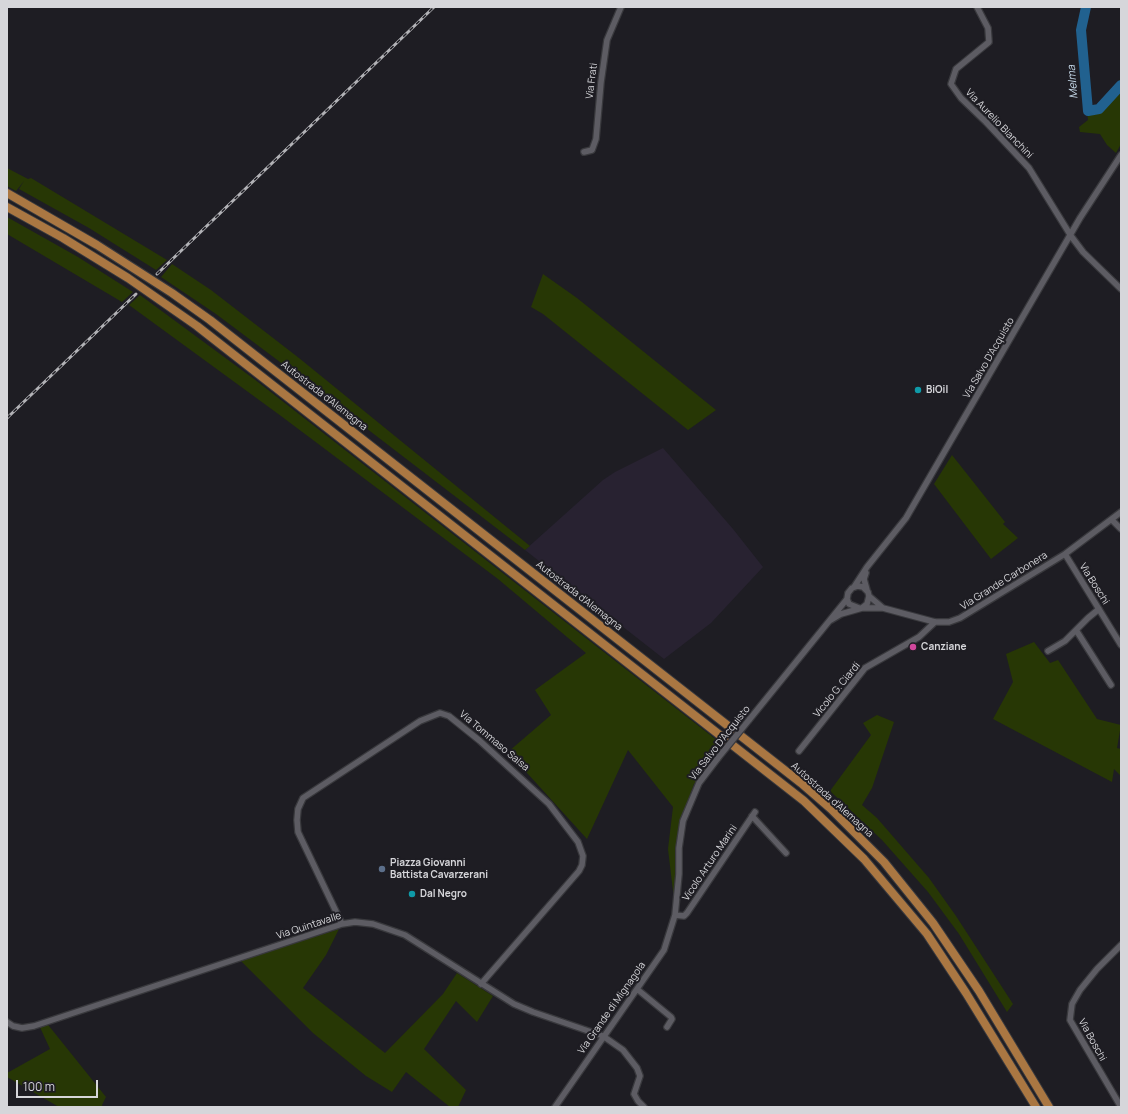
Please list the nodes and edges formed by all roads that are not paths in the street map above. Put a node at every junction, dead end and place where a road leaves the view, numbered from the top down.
1 (621, 7) edge
2 (977, 7) edge
3 (584, 152) dead end
4 (1121, 155) edge
5 (7, 193) edge
6 (7, 207) edge
7 (1071, 236) junction
8 (1121, 289) edge
9 (1121, 512) edge
10 (1112, 520) junction
11 (1121, 530) edge
12 (1065, 554) junction
13 (867, 567) junction
14 (854, 587) junction
15 (868, 593) junction
16 (847, 599) junction
17 (860, 608) junction
18 (883, 608) junction
19 (1099, 610) junction
20 (935, 622) junction
21 (824, 625) junction
22 (1076, 630) junction
23 (1121, 645) edge
24 (1048, 651) dead end
25 (1111, 685) dead end
26 (799, 751) dead end
27 (786, 853) dead end
28 (675, 915) junction
29 (342, 924) junction
30 (1121, 945) edge
31 (482, 984) junction
32 (637, 989) junction
33 (7, 1022) edge
34 (667, 1027) dead end
35 (603, 1036) junction
36 (555, 1107) edge
37 (644, 1107) edge
38 (1036, 1107) edge
39 (1049, 1107) edge
40 (1120, 1107) edge

1 - 3 street, Via Frati
2 - 7 street, Via Aurelio Bianchini
4 - 7 street, Via Salvo D'Acquisto
5 - 39 highway, Autostrada d'Alemagna
6 - 38 highway, Autostrada d'Alemagna
7 - 8 street, Via Aurelio Bianchini
7 - 13 street, Via Salvo D'Acquisto
9 - 10 street, Via Grande Carbonera
10 - 11 street
10 - 12 street, Via Grande Carbonera
12 - 19 street, Via Boschi
12 - 20 street, Via Grande Carbonera
13 - 14 street, Via Salvo D'Acquisto
13 - 15 street
14 - 15 street
14 - 16 street, Via Salvo D'Acquisto
15 - 17 street
15 - 18 street, Via Grande Carbonera
16 - 17 street
16 - 21 street, Via Salvo D'Acquisto
17 - 18 street, Via Grande Carbonera
17 - 21 street, Via Salvo D'Acquisto
18 - 20 street, Via Grande Carbonera
19 - 22 street
19 - 23 street, Via Boschi
20 - 26 street, Vicolo G. Ciardi
21 - 28 street, Via Salvo D'Acquisto, bridge
22 - 24 street
22 - 25 street
27 - 28 street, Vicolo Arturo Marini
28 - 32 street, Via Grande di Mignagola
29 - 31 street, Via Quintavalle
29 - 31 street, Via Tommaso Salsa
29 - 33 street, Via Quintavalle
30 - 40 street, Via Boschi
31 - 35 street, Via Quintavalle
32 - 34 street
32 - 35 street, Via Grande di Mignagola
35 - 36 street, Via Grande di Mignagola
35 - 37 street, Via Quintavalle

